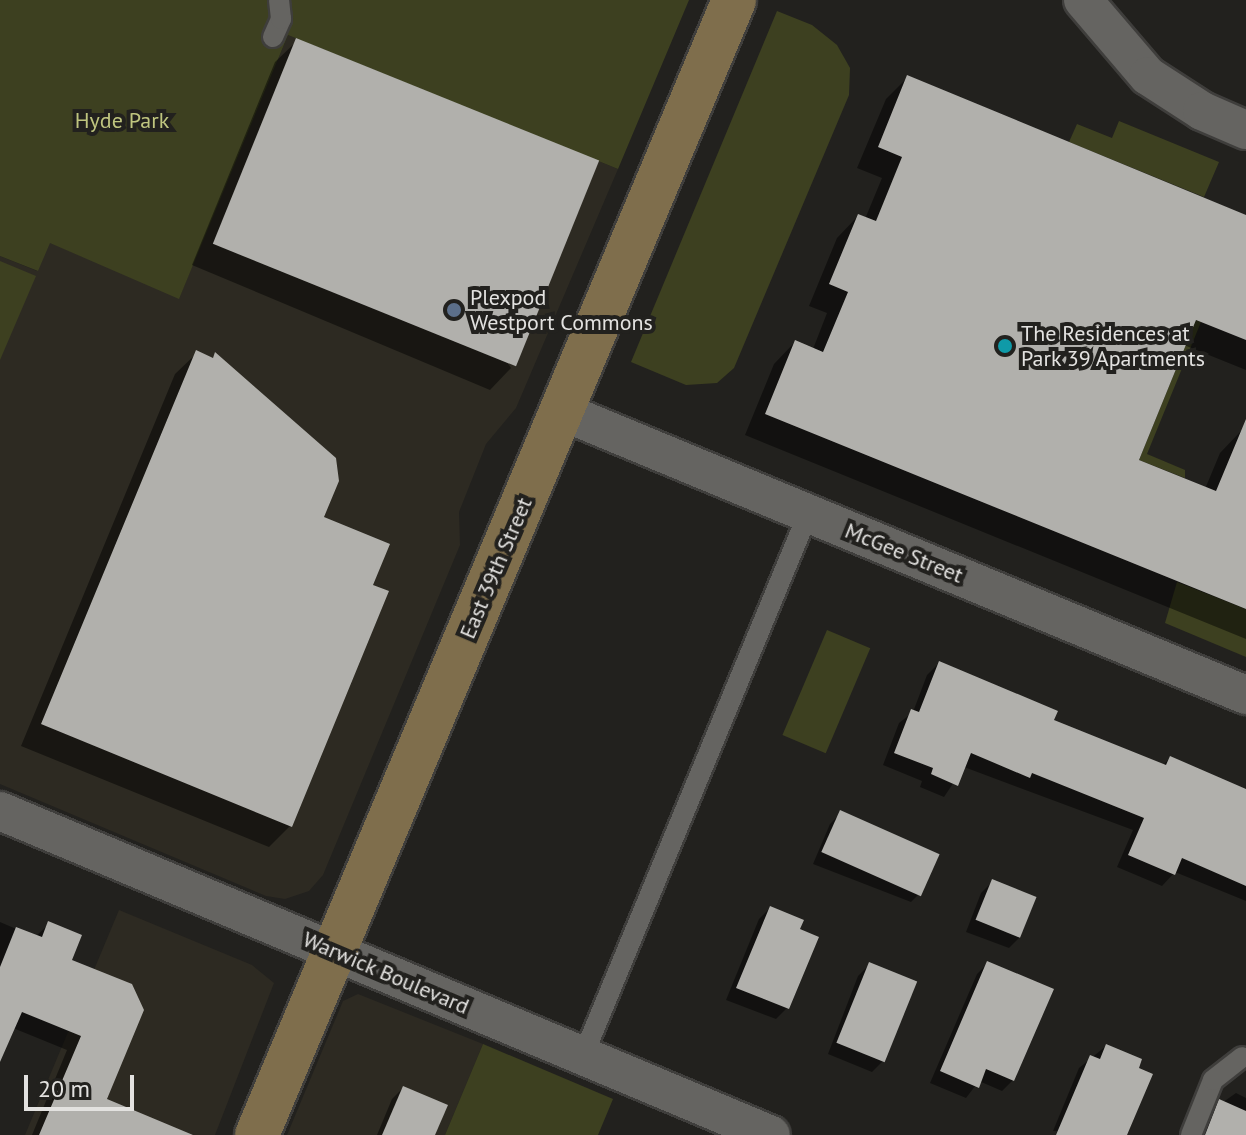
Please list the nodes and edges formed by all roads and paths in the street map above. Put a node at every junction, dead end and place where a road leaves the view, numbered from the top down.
1 (279, 0) edge
2 (734, 0) edge
3 (1083, 0) edge
4 (273, 37) dead end
5 (1246, 130) edge
6 (561, 411) junction
7 (808, 514) junction
8 (1246, 695) edge
9 (0, 811) edge
10 (334, 951) junction
11 (583, 1056) junction
12 (1242, 1057) dead end
13 (257, 1135) edge
14 (771, 1135) edge
15 (1191, 1135) edge

1 - 4 lane
2 - 6 main road, East 39th Street
3 - 5 street
6 - 7 street, McGee Street
6 - 10 main road, East 39th Street
7 - 8 street, McGee Street
7 - 11 lane
9 - 10 street, Warwick Boulevard
10 - 11 street, Warwick Boulevard
10 - 13 main road, East 39th Street
11 - 14 street, Warwick Boulevard
12 - 15 lane

